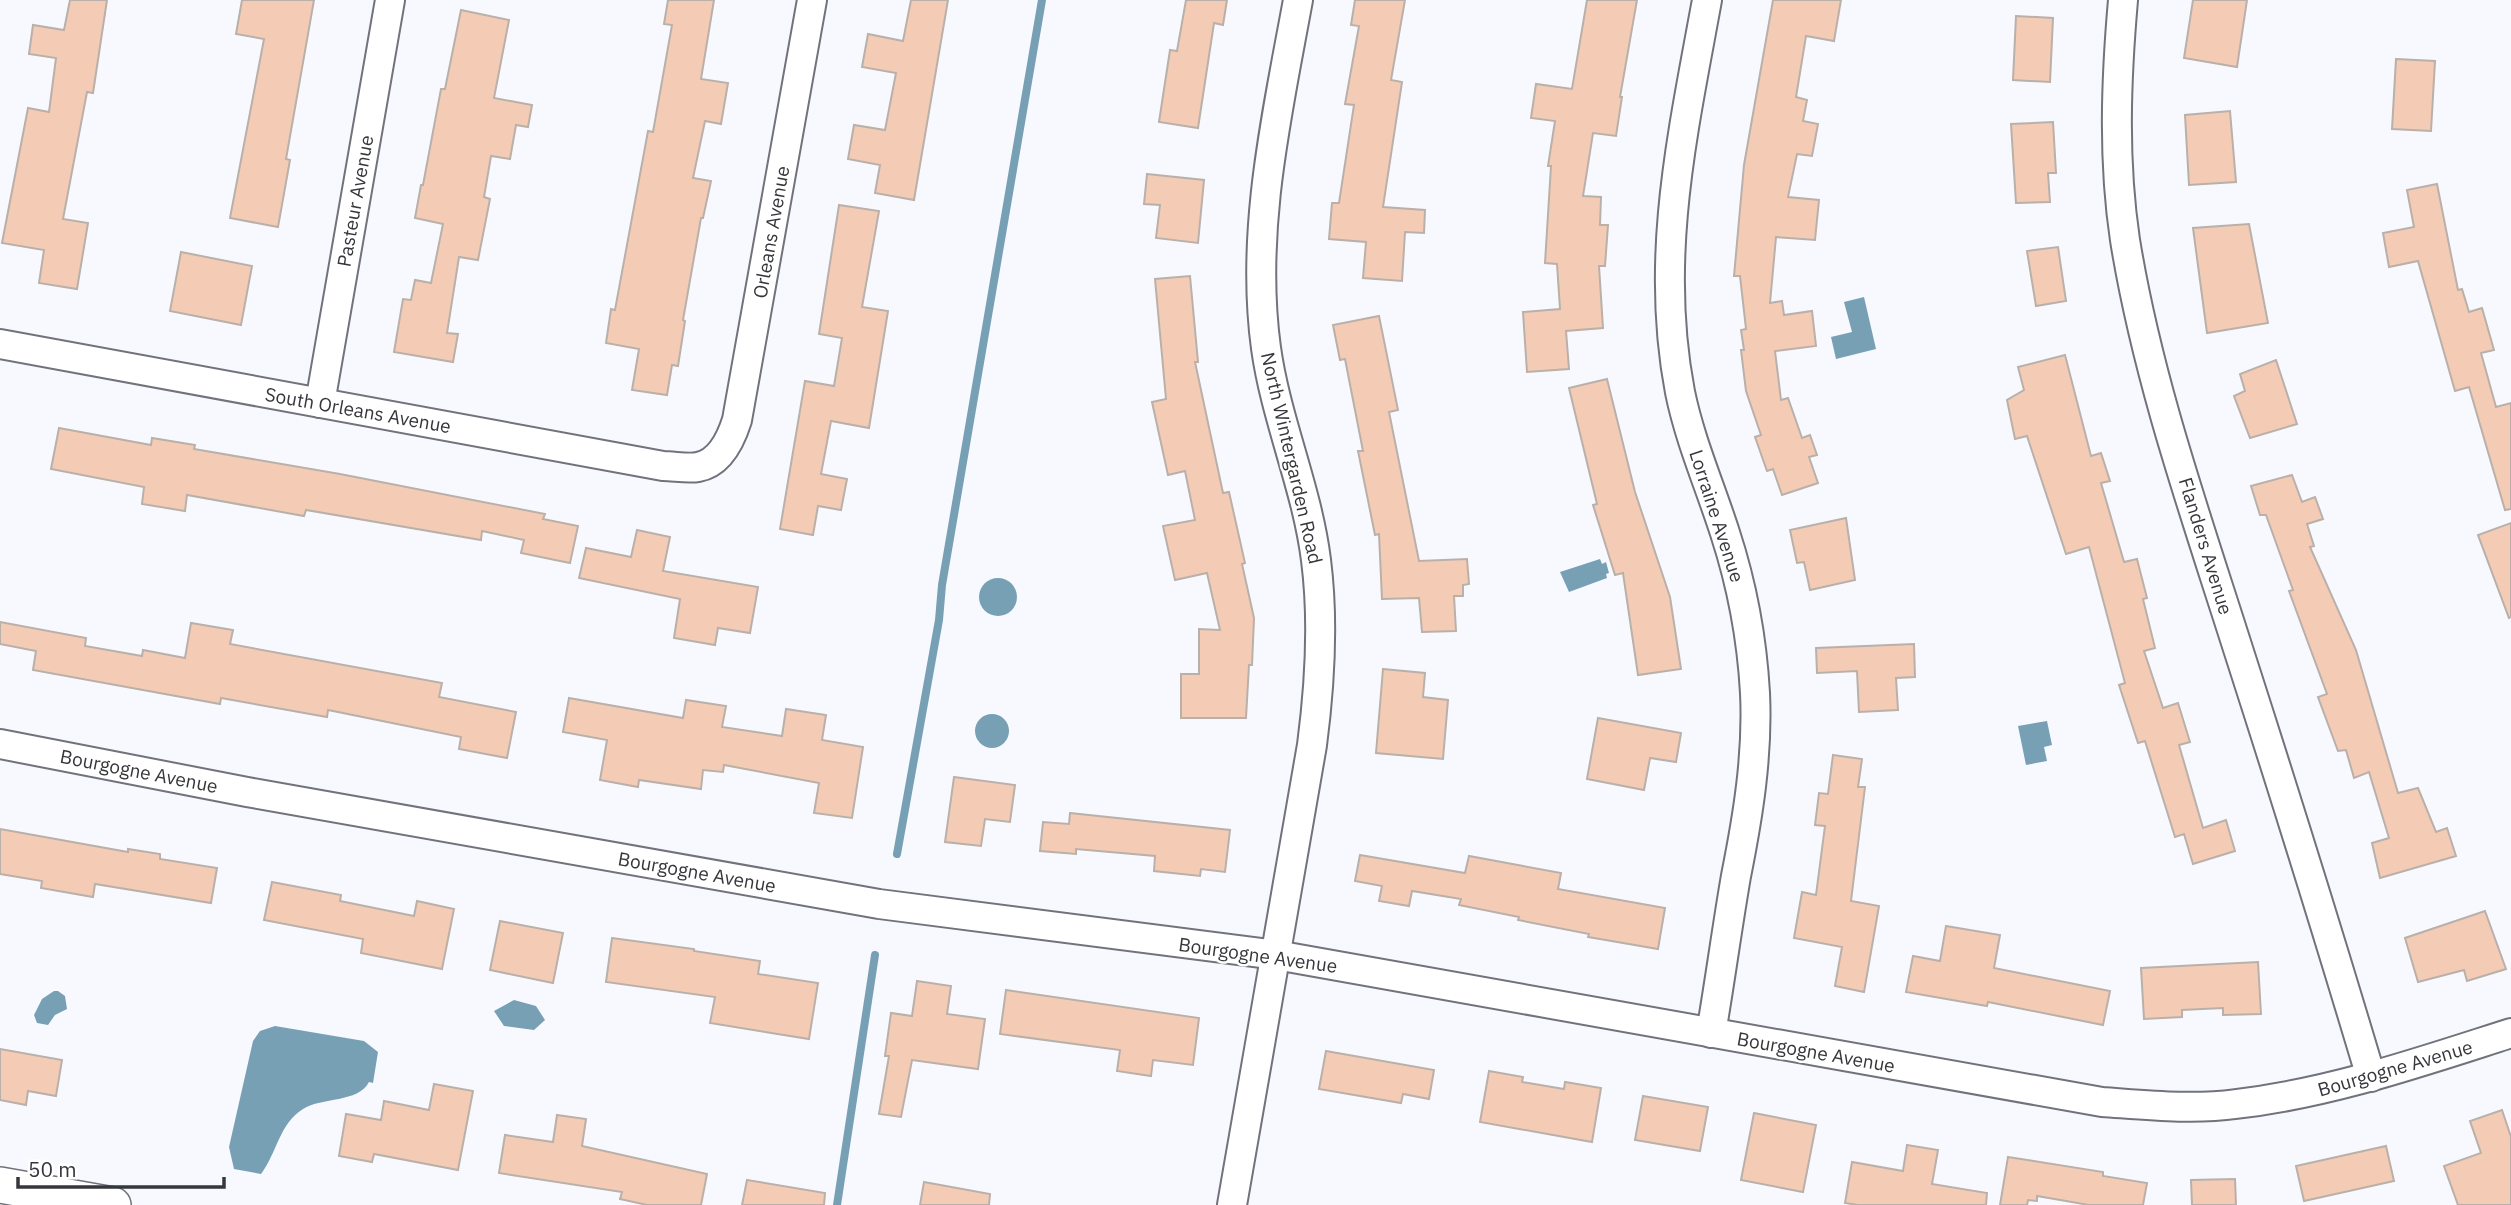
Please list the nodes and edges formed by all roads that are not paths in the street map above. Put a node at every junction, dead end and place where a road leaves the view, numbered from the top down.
1 (390, 0) edge
2 (812, 0) edge
3 (1298, 0) edge
4 (1707, 0) edge
5 (2123, 0) edge
6 (0, 344) edge
7 (320, 403) junction
8 (715, 458) joint
9 (0, 744) edge
10 (1276, 955) junction
11 (1711, 1033) junction
12 (2511, 1033) edge
13 (2371, 1077) junction
14 (0, 1185) edge
15 (113, 1205) edge
16 (1232, 1205) edge

1 - 7 street, Pasteur Avenue
2 - 8 street, Orleans Avenue
3 - 10 street, North Wintergarden Road
4 - 11 street, Lorraine Avenue
5 - 13 street, Flanders Avenue
6 - 7 street, South Orleans Avenue
7 - 8 street, South Orleans Avenue
9 - 10 street, Bourgogne Avenue
10 - 11 street, Bourgogne Avenue
10 - 16 street, North Wintergarden Road
11 - 13 street, Bourgogne Avenue
12 - 13 street, Bourgogne Avenue
14 - 15 street

